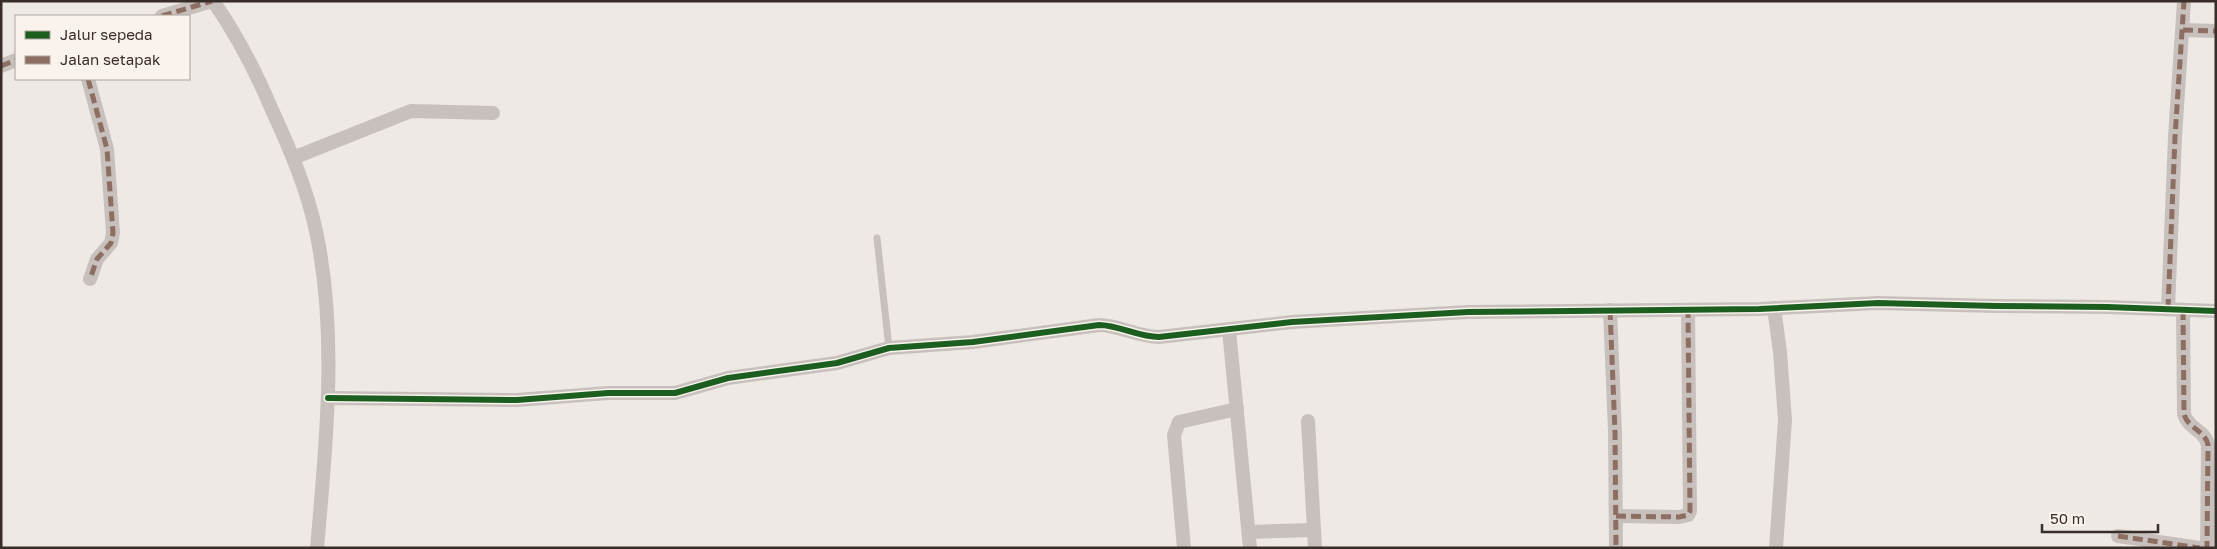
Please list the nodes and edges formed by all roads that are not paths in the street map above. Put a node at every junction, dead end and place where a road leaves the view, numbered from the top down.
1 (212, 1) edge
2 (2184, 1) edge
3 (165, 15) edge
4 (2182, 30) junction
5 (2216, 31) edge
6 (15, 60) edge
7 (1, 66) edge
8 (88, 80) edge
9 (493, 113) dead end
10 (293, 158) junction
11 (877, 238) dead end
12 (90, 279) dead end
13 (1774, 308) junction
14 (2168, 309) junction
15 (1610, 310) junction
16 (1688, 310) junction
17 (2183, 310) junction
18 (2216, 311) edge
19 (1229, 330) junction
20 (890, 348) junction
21 (328, 398) junction
22 (1237, 409) junction
23 (1308, 421) dead end
24 (1616, 516) junction
25 (2212, 527) edge
26 (1314, 530) junction
27 (1249, 532) junction
28 (2118, 536) dead end
29 (317, 548) edge
30 (1184, 548) edge
31 (1250, 548) edge
32 (1315, 548) edge
33 (1616, 548) edge
34 (1776, 548) edge
35 (2200, 548) edge
36 (2207, 548) edge

1 - 3 street
1 - 10 street
2 - 4 street
4 - 5 street
4 - 14 street
6 - 7 street
8 - 12 street
9 - 10 street
10 - 21 street
11 - 20 lane
13 - 14 street
13 - 16 street
13 - 34 street
14 - 17 street
15 - 16 street
15 - 19 street
15 - 24 street
16 - 24 street
17 - 18 street
17 - 25 street
19 - 20 street
19 - 22 street
20 - 21 street
21 - 29 street
22 - 27 street
22 - 30 street
23 - 26 street
24 - 33 street
25 - 36 street
26 - 27 street
26 - 32 street
27 - 31 street
28 - 35 street

